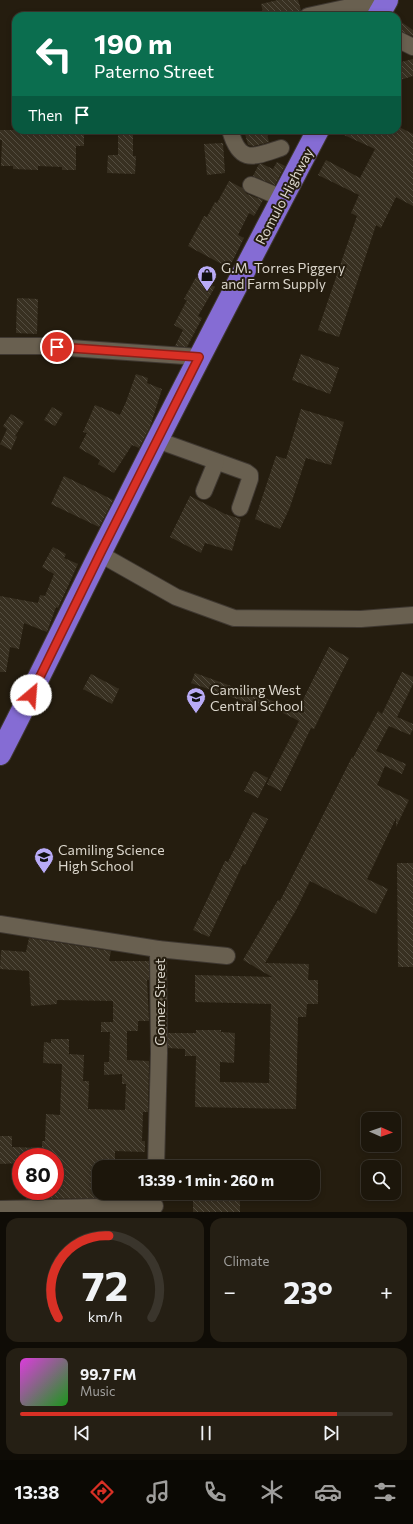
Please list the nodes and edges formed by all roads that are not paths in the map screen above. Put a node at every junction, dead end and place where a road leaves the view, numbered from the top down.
1 (382, 0) edge
2 (386, 0) edge
3 (326, 12) edge
4 (380, 12) edge
5 (401, 41) edge
6 (413, 47) edge
7 (231, 134) edge
8 (316, 134) edge
9 (281, 148) dead end
10 (251, 185) dead end
11 (282, 198) junction
12 (0, 346) edge
13 (199, 357) junction
14 (157, 440) junction
15 (216, 462) junction
16 (204, 491) dead end
17 (240, 508) dead end
18 (100, 554) junction
19 (413, 615) edge
20 (0, 754) edge
21 (0, 924) edge
22 (158, 949) junction
23 (227, 956) dead end
24 (156, 1160) edge
25 (155, 1204) edge
26 (0, 1209) edge

1 - 3 street
2 - 4 highway
5 - 6 street
7 - 9 street
8 - 11 highway, Romulo Highway
10 - 11 street
11 - 13 highway, Romulo Highway
12 - 13 street
13 - 14 highway, Romulo Highway
14 - 15 street
14 - 18 highway, Romulo Highway
15 - 16 street
15 - 17 street
18 - 19 street
18 - 20 highway, Romulo Highway
21 - 22 street, Gomez Street
22 - 23 street
22 - 24 street, Gomez Street
25 - 26 street

